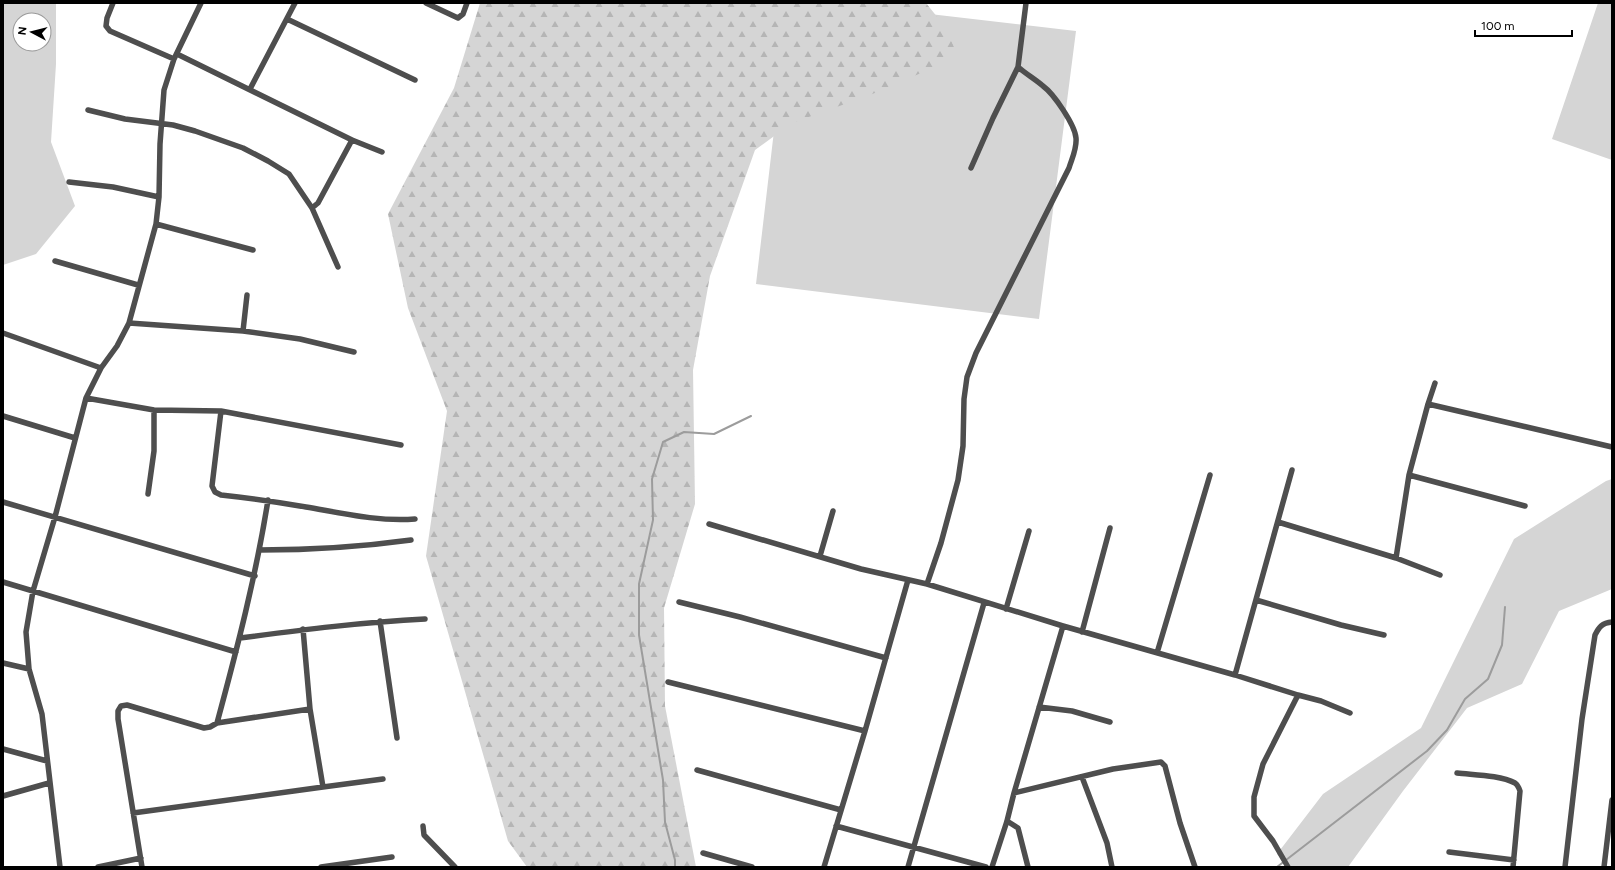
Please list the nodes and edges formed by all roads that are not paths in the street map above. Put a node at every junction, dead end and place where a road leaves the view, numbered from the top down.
1 (113, 3) edge
2 (201, 3) edge
3 (295, 3) edge
4 (426, 3) edge
5 (467, 3) edge
6 (1026, 3) edge
7 (287, 20) junction
8 (176, 57) junction
9 (1018, 67) junction
10 (415, 80) dead end
11 (250, 89) junction
12 (88, 110) dead end
13 (161, 124) junction
14 (352, 140) junction
15 (382, 152) dead end
16 (971, 168) dead end
17 (69, 182) dead end
18 (159, 197) junction
19 (312, 208) junction
20 (156, 224) junction
21 (253, 250) dead end
22 (55, 261) dead end
23 (338, 267) dead end
24 (138, 285) junction
25 (247, 295) dead end
26 (129, 323) junction
27 (243, 331) junction
28 (3, 333) edge
29 (354, 352) dead end
30 (101, 368) junction
31 (1435, 383) dead end
32 (86, 398) junction
33 (1428, 404) junction
34 (154, 410) junction
35 (221, 411) junction
36 (3, 416) edge
37 (75, 438) junction
38 (401, 446) dead end
39 (1612, 447) edge
40 (1292, 470) dead end
41 (1210, 475) dead end
42 (1409, 476) junction
43 (148, 494) dead end
44 (268, 500) junction
45 (3, 502) edge
46 (1525, 506) dead end
47 (833, 510) dead end
48 (55, 517) junction
49 (415, 519) dead end
50 (1278, 522) junction
51 (709, 524) dead end
52 (1110, 528) dead end
53 (1029, 530) dead end
54 (411, 540) dead end
55 (260, 550) junction
56 (820, 556) junction
57 (1396, 558) junction
58 (1440, 575) dead end
59 (255, 576) junction
60 (908, 580) junction
61 (3, 582) edge
62 (927, 584) junction
63 (33, 591) junction
64 (1256, 600) junction
65 (678, 602) dead end
66 (984, 603) junction
67 (1006, 609) junction
68 (425, 619) dead end
69 (380, 621) junction
70 (1612, 622) edge
71 (1063, 626) junction
72 (303, 629) junction
73 (1082, 632) junction
74 (1384, 635) dead end
75 (240, 638) junction
76 (236, 652) junction
77 (1157, 653) junction
78 (886, 658) junction
79 (3, 663) edge
80 (29, 669) junction
81 (1235, 675) junction
82 (668, 682) dead end
83 (1298, 694) junction
84 (1039, 707) junction
85 (310, 710) junction
86 (1350, 712) dead end
87 (1110, 722) dead end
88 (217, 723) junction
89 (865, 731) junction
90 (397, 738) dead end
91 (3, 748) edge
92 (47, 762) junction
93 (697, 770) dead end
94 (1457, 773) dead end
95 (1082, 777) junction
96 (383, 779) dead end
97 (49, 783) junction
98 (323, 787) junction
99 (1014, 793) junction
100 (3, 796) edge
101 (1612, 800) edge
102 (841, 810) junction
103 (133, 813) junction
104 (1007, 821) junction
105 (423, 826) dead end
106 (836, 826) junction
107 (913, 848) junction
108 (1449, 852) dead end
109 (703, 853) dead end
110 (392, 857) dead end
111 (141, 858) junction
112 (1514, 860) junction
113 (59, 866) edge
114 (52, 867) edge
115 (98, 867) edge
116 (142, 867) edge
117 (321, 867) edge
118 (455, 867) edge
119 (752, 867) edge
120 (824, 867) edge
121 (908, 867) edge
122 (986, 867) edge
123 (992, 867) edge
124 (1028, 867) edge
125 (1112, 867) edge
126 (1195, 867) edge
127 (1288, 867) edge
128 (1513, 867) edge
129 (1565, 867) edge
130 (1604, 867) edge

1 - 8 street
2 - 8 street
3 - 7 street
4 - 5 street
6 - 9 street
7 - 10 street
7 - 11 street
8 - 11 street
8 - 13 street
9 - 16 street
9 - 62 street
11 - 14 street
12 - 13 street
13 - 18 street
13 - 19 street
14 - 15 street
14 - 19 street
17 - 18 street
18 - 20 street
19 - 23 street
20 - 21 street
20 - 24 street
22 - 24 street
24 - 26 street
25 - 27 street
26 - 27 street
26 - 30 street
27 - 29 street
28 - 30 street
30 - 32 street
31 - 33 street
32 - 34 street
32 - 37 street
33 - 39 street
33 - 42 street
34 - 35 street
34 - 43 street
35 - 38 street
35 - 44 street
36 - 37 street
37 - 48 street
40 - 50 street
41 - 77 street
42 - 46 street
42 - 57 street
44 - 49 street
44 - 55 street
45 - 48 street
47 - 56 street
48 - 59 street
48 - 63 street
50 - 57 street
50 - 64 street
51 - 56 street
52 - 73 street
53 - 67 street
54 - 55 street
55 - 59 street
56 - 60 street
57 - 58 street
59 - 75 street
60 - 62 street
60 - 78 street
61 - 63 street
62 - 66 street
63 - 76 street
63 - 80 street
64 - 74 street
64 - 81 street
65 - 78 street
66 - 67 street
66 - 107 street
67 - 71 street
68 - 69 street
69 - 72 street
69 - 90 street
70 - 129 street
71 - 73 street
71 - 84 street
72 - 75 street
72 - 85 street
73 - 77 street
75 - 76 street
76 - 88 street
77 - 81 street
78 - 89 street
79 - 80 street
80 - 92 street
81 - 83 street
82 - 89 street
83 - 86 street
83 - 127 street
84 - 87 street
84 - 99 street
85 - 88 street
85 - 98 street
88 - 103 street
89 - 102 street
91 - 92 street
92 - 97 street
93 - 102 street
94 - 112 street
95 - 99 street
95 - 125 street
95 - 126 street
96 - 98 street
97 - 100 street
97 - 113 street
98 - 103 street
99 - 104 street
101 - 130 street
102 - 106 street
103 - 111 street
104 - 123 street
104 - 124 street
105 - 118 street
106 - 107 street
106 - 120 street
107 - 121 street
107 - 122 street
108 - 112 street
109 - 119 street
110 - 117 street
111 - 115 street
111 - 116 street
112 - 128 street
113 - 114 street

